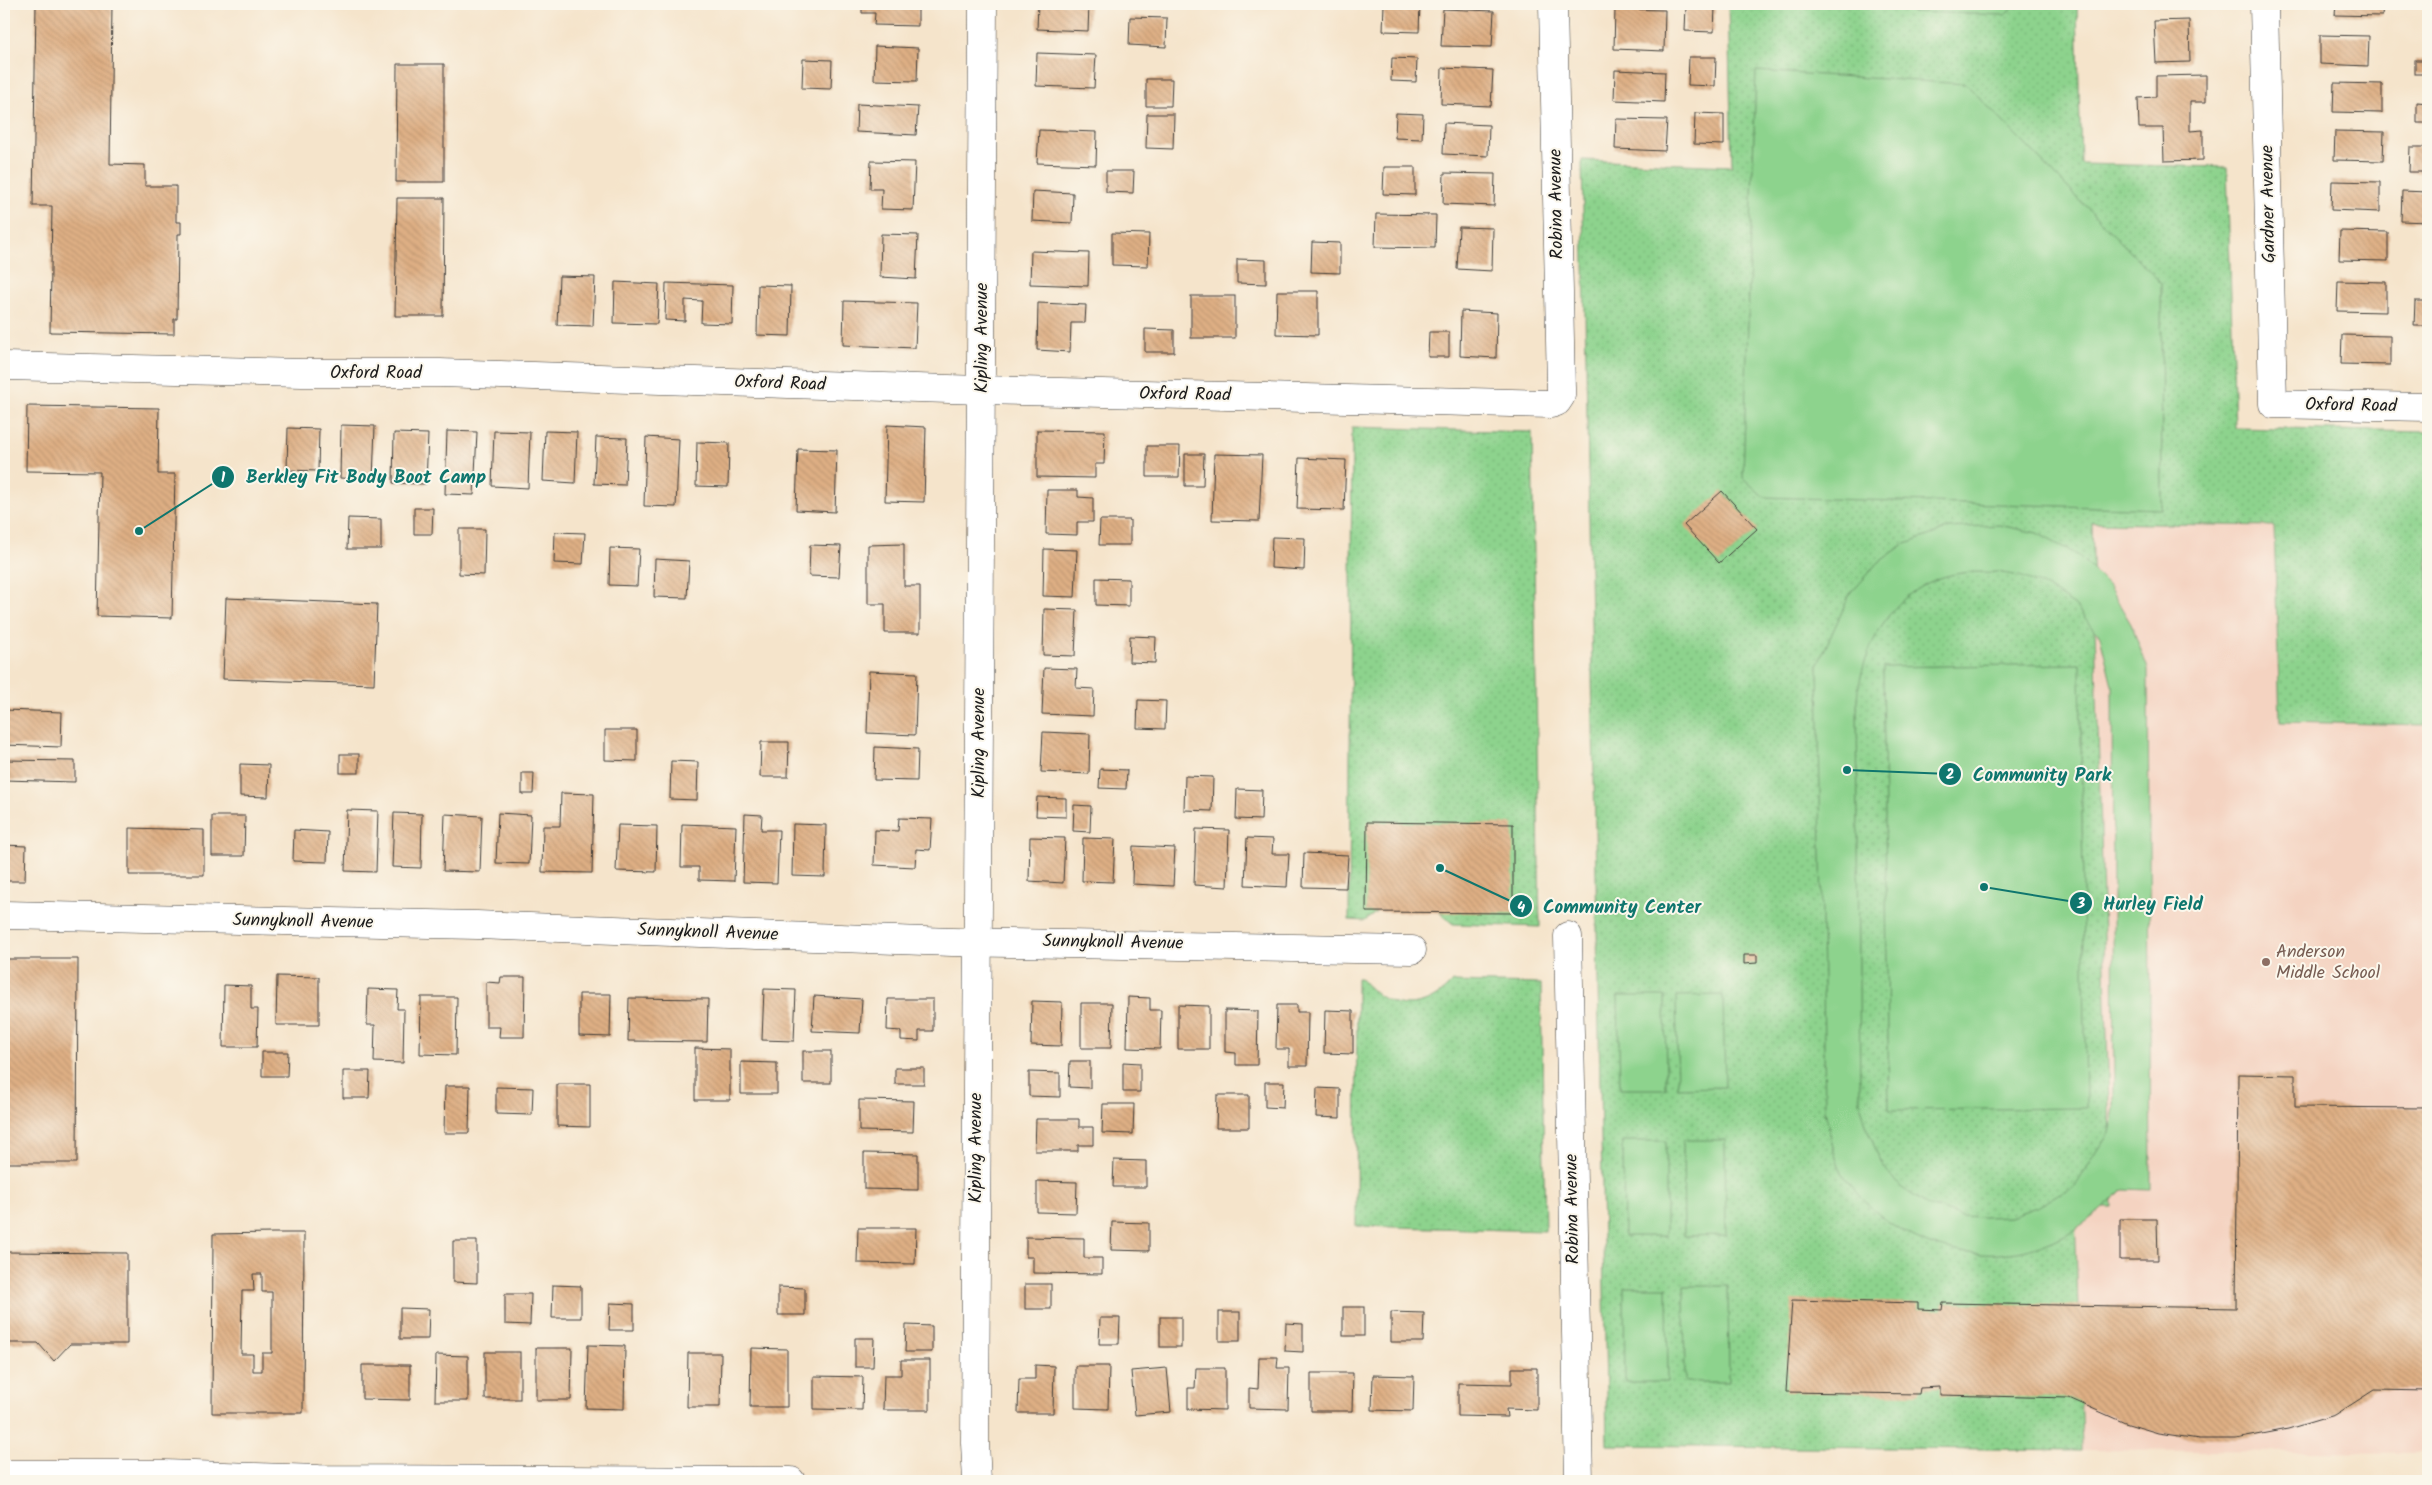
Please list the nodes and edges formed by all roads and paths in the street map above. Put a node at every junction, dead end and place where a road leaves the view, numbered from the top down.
1 (983, 4) edge
2 (1553, 4) edge
3 (2264, 4) edge
4 (4, 366) edge
5 (981, 390) junction
6 (1557, 402) joint
7 (2273, 404) joint
8 (2428, 407) edge
9 (4, 915) edge
10 (1568, 936) dead end
11 (977, 942) junction
12 (1412, 950) dead end
13 (4, 1474) edge
14 (277, 1480) edge
15 (628, 1481) edge
16 (791, 1481) edge
17 (977, 1481) edge
18 (1579, 1481) edge

1 - 5 street, Kipling Avenue
2 - 6 street, Robina Avenue
3 - 7 street, Gardner Avenue
4 - 5 street, Oxford Road
5 - 6 street, Oxford Road
5 - 11 street, Kipling Avenue
7 - 8 street, Oxford Road
9 - 11 street, Sunnyknoll Avenue
10 - 18 street, Robina Avenue
11 - 12 street, Sunnyknoll Avenue
11 - 17 street, Kipling Avenue
13 - 14 street
14 - 15 street
15 - 16 street

